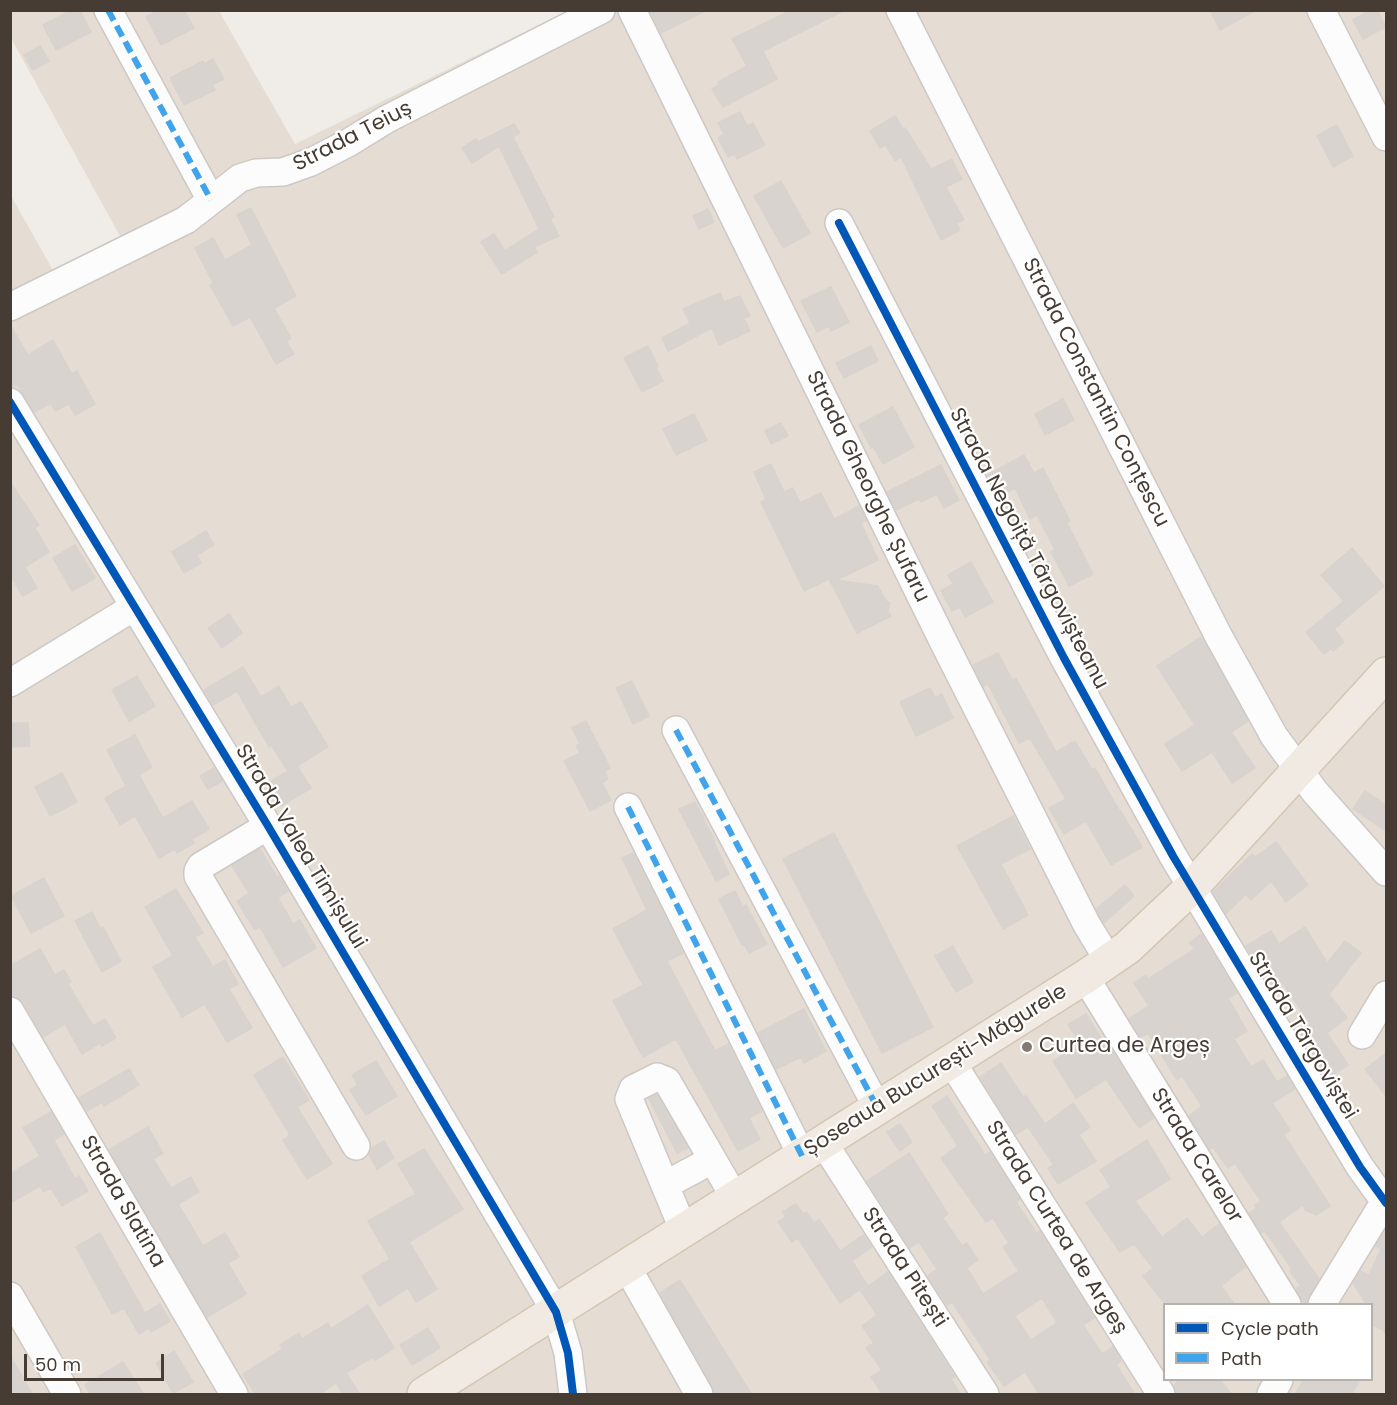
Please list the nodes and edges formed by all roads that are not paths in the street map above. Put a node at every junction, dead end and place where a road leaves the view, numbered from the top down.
1 (108, 10) edge
2 (601, 10) edge
3 (632, 10) edge
4 (900, 10) edge
5 (1321, 10) edge
6 (1386, 137) edge
7 (211, 200) junction
8 (839, 223) dead end
9 (10, 307) edge
10 (10, 402) edge
11 (134, 607) junction
12 (10, 683) edge
13 (1381, 688) edge
14 (676, 730) dead end
15 (1298, 771) junction
16 (628, 807) dead end
17 (268, 826) junction
18 (1386, 872) edge
19 (1191, 888) junction
20 (1097, 969) junction
21 (1386, 995) edge
22 (10, 1011) edge
23 (1362, 1035) dead end
24 (951, 1061) junction
25 (877, 1107) junction
26 (356, 1146) dead end
27 (812, 1149) junction
28 (712, 1160) junction
29 (665, 1185) junction
30 (735, 1198) junction
31 (1385, 1202) edge
32 (684, 1231) junction
33 (627, 1267) junction
34 (10, 1296) edge
35 (1286, 1303) edge
36 (1323, 1303) edge
37 (556, 1312) junction
38 (1279, 1381) edge
39 (67, 1395) edge
40 (234, 1395) edge
41 (424, 1395) edge
42 (573, 1395) edge
43 (699, 1395) edge
44 (985, 1395) edge
45 (1161, 1395) edge
46 (1271, 1395) edge

1 - 7 street
2 - 7 street, Strada Teiuș
3 - 20 street, Strada Gheorghe Șufaru
4 - 15 street, Strada Constantin Conțescu
5 - 6 street
7 - 9 street, Strada Teiuș
8 - 19 street, Strada Negoiță Târgovișteanu
10 - 11 street, Strada Valea Timișului
11 - 12 street
11 - 17 street, Strada Valea Timișului
13 - 15 main road, Șoseaua București-Măgurele
14 - 25 street
15 - 18 street, Strada Constantin Conțescu
15 - 19 main road, Șoseaua București-Măgurele
16 - 27 street, Strada Pitești
17 - 26 street
17 - 37 street, Strada Valea Timișului
19 - 20 main road, Șoseaua București-Măgurele
19 - 31 street, Strada Târgoviștei
20 - 24 main road, Șoseaua București-Măgurele
20 - 35 street, Strada Carelor
21 - 23 street
22 - 40 street, Strada Slatina
24 - 25 main road, Șoseaua București-Măgurele
24 - 45 street, Strada Curtea de Argeș
25 - 27 main road, Șoseaua București-Măgurele
27 - 30 main road, Șoseaua București-Măgurele
27 - 44 street, Strada Pitești
28 - 29 street
28 - 29 street
28 - 30 street
29 - 32 street
30 - 32 main road, Șoseaua București-Măgurele
31 - 36 street
32 - 33 main road, Șoseaua București-Măgurele
33 - 37 main road, Șoseaua București-Măgurele
33 - 43 street
34 - 39 street
37 - 41 main road, Șoseaua București-Măgurele
37 - 42 street, Strada Valea Timișului
38 - 46 street

